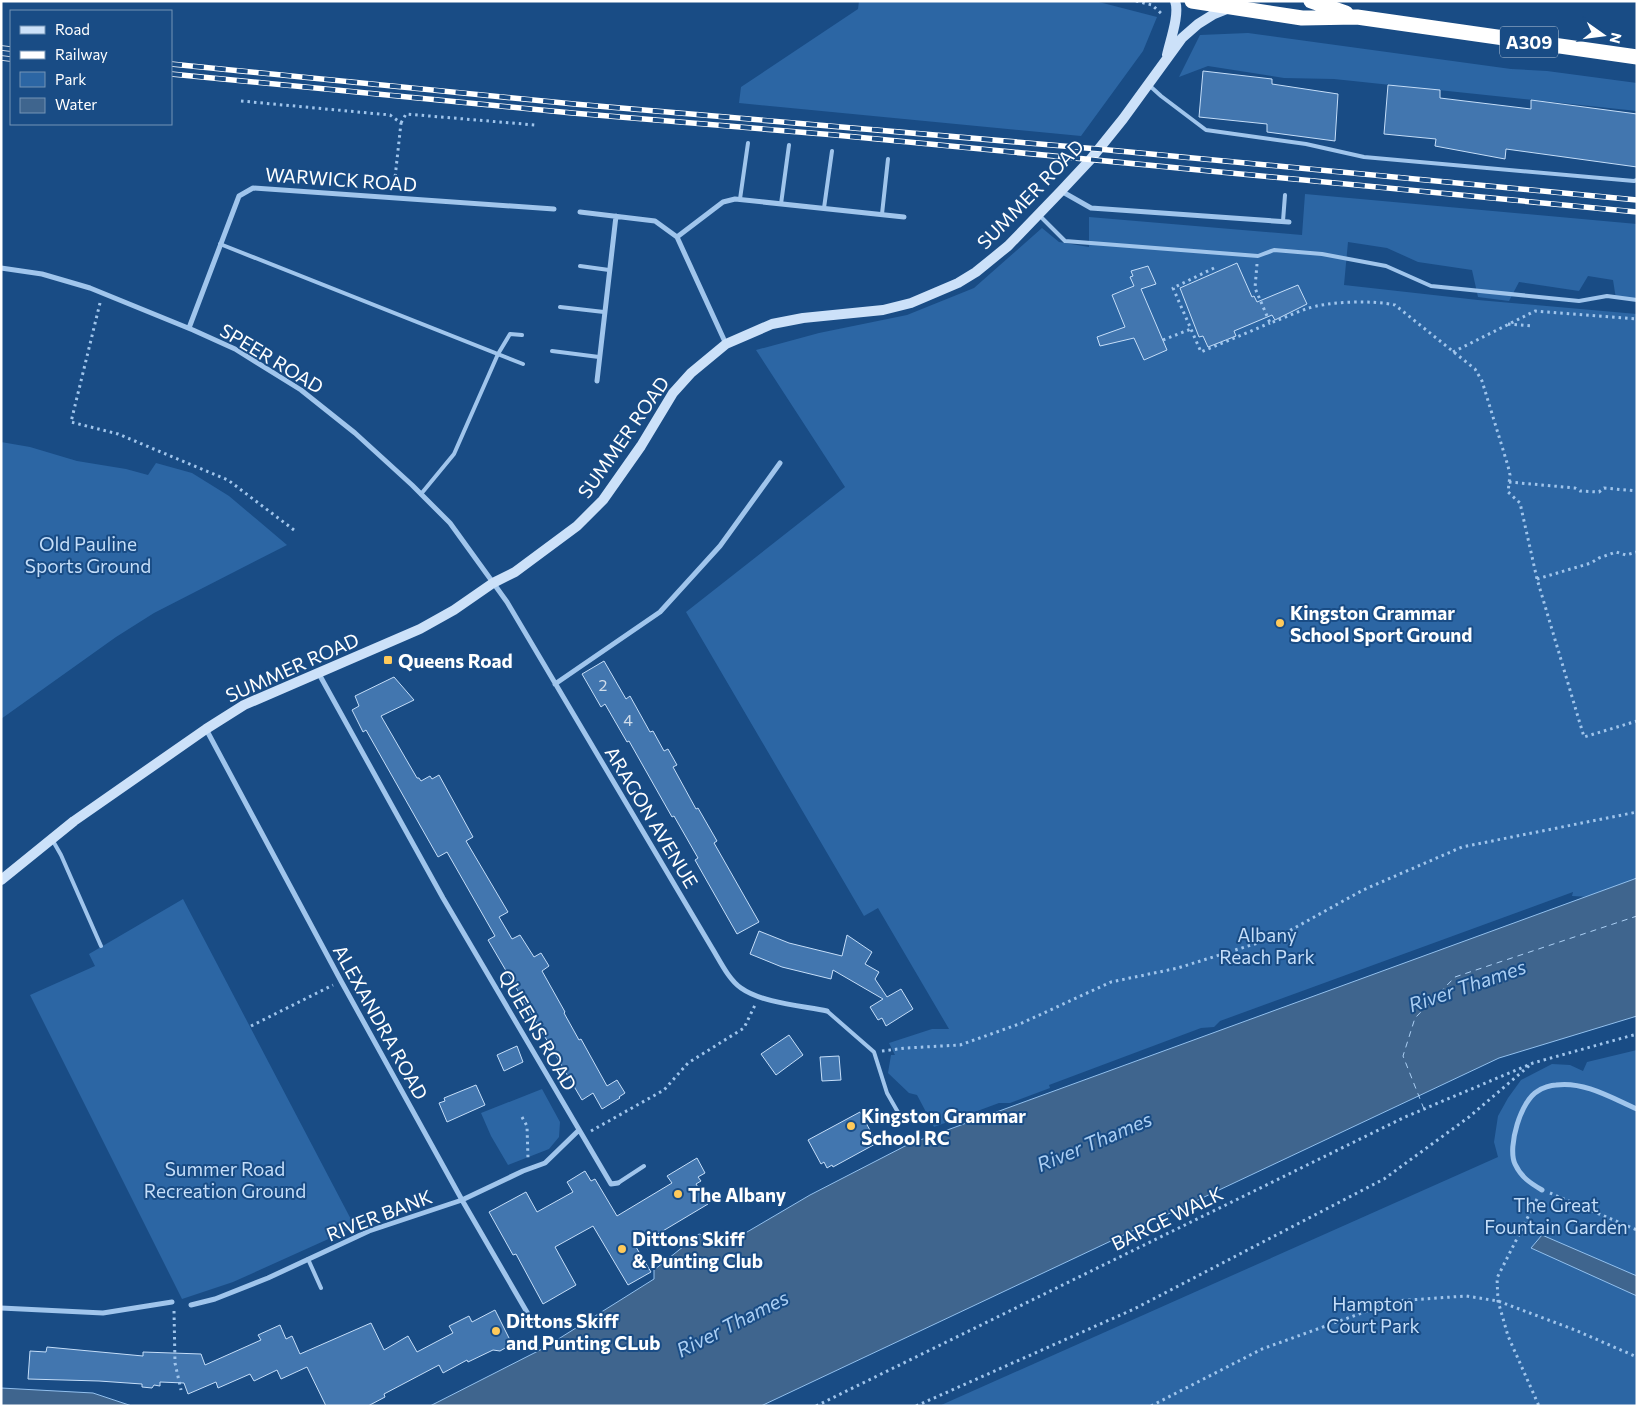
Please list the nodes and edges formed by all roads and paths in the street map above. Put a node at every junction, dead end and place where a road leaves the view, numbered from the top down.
1 (1175, 1) edge
2 (1192, 1) edge
3 (1311, 1) edge
4 (1236, 6) edge
5 (1357, 17) junction
6 (1167, 58) junction
7 (1637, 58) edge
8 (1148, 84) junction
9 (241, 102) dead end
10 (400, 123) junction
11 (535, 125) dead end
12 (748, 143) dead end
13 (789, 146) dead end
14 (832, 151) dead end
15 (888, 160) dead end
16 (1637, 180) edge
17 (1061, 191) junction
18 (1285, 195) dead end
19 (393, 198) junction
20 (740, 199) junction
21 (781, 204) junction
22 (824, 208) junction
23 (554, 209) dead end
24 (580, 212) dead end
25 (882, 214) junction
26 (1039, 214) junction
27 (616, 216) junction
28 (904, 217) dead end
29 (1283, 221) junction
30 (1289, 222) dead end
31 (676, 237) junction
32 (220, 244) junction
33 (1258, 256) junction
34 (580, 266) dead end
35 (1, 268) edge
36 (1214, 268) dead end
37 (609, 270) junction
38 (103, 293) junction
39 (1637, 300) edge
40 (560, 307) dead end
41 (604, 312) junction
42 (1637, 319) edge
43 (1270, 323) junction
44 (1507, 324) junction
45 (1532, 326) dead end
46 (189, 328) junction
47 (1191, 329) junction
48 (522, 335) dead end
49 (1164, 340) dead end
50 (726, 344) junction
51 (552, 351) dead end
52 (1453, 352) junction
53 (498, 354) junction
54 (600, 356) junction
55 (523, 364) dead end
56 (597, 381) dead end
57 (780, 463) dead end
58 (1509, 482) junction
59 (1637, 491) edge
60 (421, 494) junction
61 (294, 530) dead end
62 (1637, 552) edge
63 (1537, 579) junction
64 (493, 582) junction
65 (319, 674) junction
66 (555, 684) junction
67 (1637, 721) edge
68 (206, 729) junction
69 (1637, 812) edge
70 (52, 839) junction
71 (1, 880) edge
72 (102, 946) dead end
73 (341, 981) junction
74 (758, 997) junction
75 (827, 1011) joint
76 (251, 1026) dead end
77 (1637, 1034) edge
78 (874, 1052) junction
79 (1533, 1063) junction
80 (1637, 1109) edge
81 (522, 1117) dead end
82 (903, 1121) dead end
83 (579, 1130) junction
84 (582, 1136) junction
85 (644, 1166) dead end
86 (527, 1170) junction
87 (618, 1183) joint
88 (1542, 1190) junction
89 (462, 1200) junction
90 (1637, 1230) edge
91 (308, 1259) junction
92 (321, 1288) dead end
93 (1498, 1301) junction
94 (172, 1302) joint
95 (191, 1305) dead end
96 (1, 1308) edge
97 (535, 1326) dead end
98 (1637, 1357) edge
99 (180, 1390) dead end
100 (816, 1406) edge
101 (916, 1406) edge
102 (1151, 1406) edge
103 (1539, 1406) edge

1 - 6 street, SUMMER ROAD
2 - 4 highway, A309
3 - 5 highway, A309
4 - 5 highway, A309
4 - 6 street, SUMMER ROAD
5 - 7 highway, A309
6 - 8 street, SUMMER ROAD
8 - 16 lane
8 - 17 street, SUMMER ROAD
9 - 10 path
10 - 11 path
10 - 19 path
12 - 20 lane
13 - 21 lane
14 - 22 lane
15 - 25 lane
17 - 26 street, SUMMER ROAD
17 - 29 street
18 - 29 lane
19 - 23 street, WARWICK ROAD
19 - 32 street, WARWICK ROAD
20 - 21 street
20 - 31 street
21 - 22 street
22 - 25 street
24 - 27 street
25 - 28 street
26 - 33 lane
26 - 50 street, SUMMER ROAD
27 - 31 street
27 - 37 street
29 - 30 street
31 - 50 street
32 - 46 street, WARWICK ROAD
32 - 53 lane
33 - 39 lane
33 - 43 path
34 - 37 lane
35 - 38 street, SPEER ROAD
36 - 47 path
37 - 41 street
38 - 46 street, SPEER ROAD
38 - 61 path
40 - 41 lane
41 - 54 street
42 - 44 path
43 - 47 path
43 - 52 path
44 - 45 path
44 - 52 path
46 - 60 street, SPEER ROAD
47 - 49 path
48 - 53 lane
50 - 64 street, SUMMER ROAD
51 - 54 lane
52 - 58 path
53 - 55 lane
53 - 60 lane
54 - 56 street
57 - 66 street
58 - 59 path
58 - 63 path
60 - 64 street, SPEER ROAD
62 - 63 path
63 - 67 path
64 - 65 street, SUMMER ROAD
64 - 66 street, ARAGON AVENUE
65 - 68 street, SUMMER ROAD
65 - 83 street, QUEENS ROAD
66 - 74 street, ARAGON AVENUE
68 - 70 street, SUMMER ROAD
68 - 73 street, ALEXANDRA ROAD
69 - 78 path
70 - 71 street, SUMMER ROAD
70 - 72 lane
73 - 76 path
73 - 89 street, ALEXANDRA ROAD
74 - 75 street, ARAGON AVENUE
74 - 84 path
75 - 78 lane
77 - 79 path, BARGE WALK
78 - 82 lane
79 - 100 path, BARGE WALK
79 - 101 path, BARGE WALK
80 - 88 street
81 - 86 path
83 - 84 street, QUEENS ROAD
83 - 86 street, RIVER BANK
84 - 87 street, QUEENS ROAD
85 - 87 lane
86 - 89 street, RIVER BANK
88 - 90 path
88 - 93 path
89 - 91 street, RIVER BANK
89 - 97 street, ALEXANDRA ROAD
91 - 92 lane, RIVER BANK
91 - 95 street, RIVER BANK
93 - 98 path
93 - 102 path
93 - 103 path
94 - 96 street
94 - 99 path

